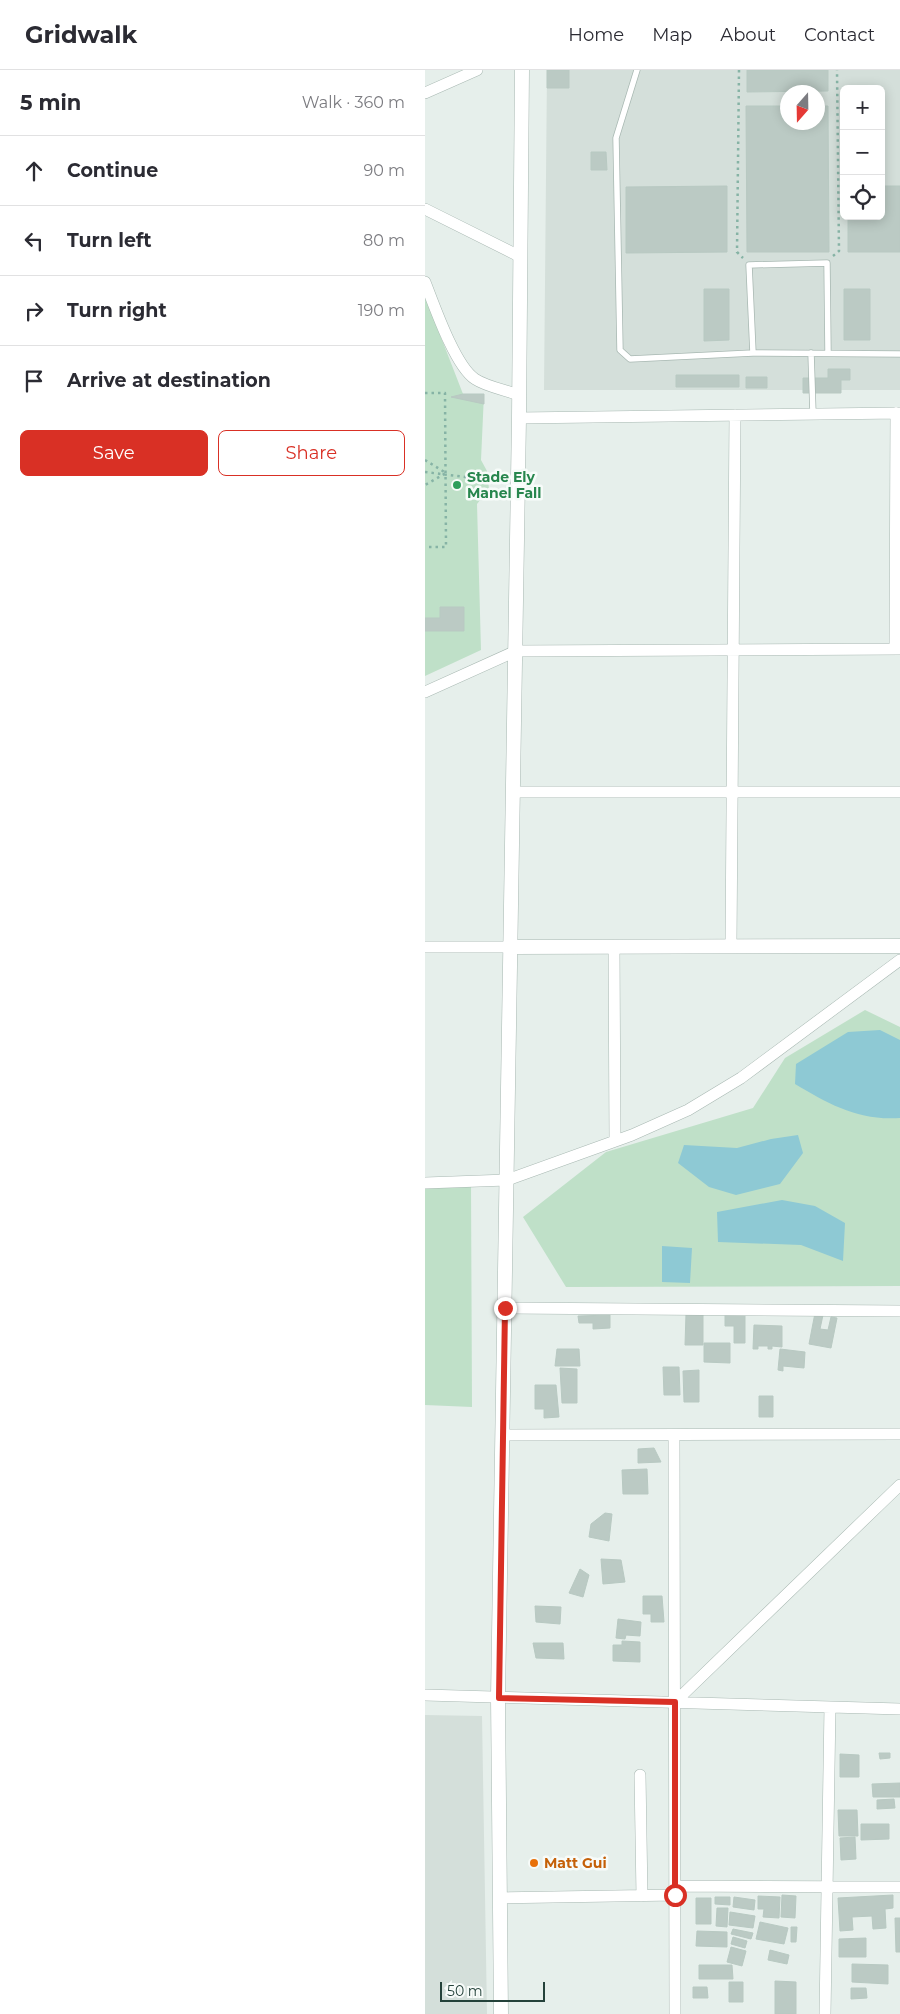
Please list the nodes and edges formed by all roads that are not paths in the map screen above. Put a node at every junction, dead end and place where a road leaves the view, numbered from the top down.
1 (477, 70) edge
2 (523, 70) edge
3 (637, 70) edge
4 (425, 93) edge
5 (425, 209) edge
6 (521, 257) junction
7 (425, 282) edge
8 (828, 352) junction
9 (753, 353) junction
10 (811, 353) junction
11 (900, 354) edge
12 (519, 395) junction
13 (898, 413) edge
14 (813, 414) junction
15 (735, 415) junction
16 (519, 418) junction
17 (898, 502) edge
18 (898, 649) edge
19 (734, 650) junction
20 (516, 651) junction
21 (425, 692) edge
22 (731, 791) junction
23 (513, 792) junction
24 (900, 792) edge
25 (731, 945) junction
26 (614, 946) junction
27 (900, 946) edge
28 (425, 947) edge
29 (511, 947) junction
30 (900, 960) edge
31 (615, 1141) junction
32 (507, 1180) junction
33 (425, 1183) edge
34 (505, 1308) junction
35 (900, 1311) edge
36 (900, 1434) edge
37 (503, 1435) junction
38 (674, 1435) junction
39 (900, 1485) edge
40 (425, 1695) edge
41 (499, 1698) junction
42 (675, 1702) junction
43 (830, 1707) junction
44 (900, 1709) edge
45 (640, 1776) dead end
46 (826, 1886) junction
47 (900, 1886) edge
48 (675, 1891) junction
49 (642, 1896) junction
50 (500, 1898) junction
51 (501, 2014) edge
52 (675, 2014) edge
53 (825, 2014) edge

1 - 4 street
2 - 6 street
3 - 9 lane
5 - 6 street
6 - 12 street
7 - 12 street
8 - 9 lane
8 - 10 lane
8 - 11 lane
9 - 10 lane
10 - 14 lane
12 - 16 street
13 - 14 street
13 - 17 street
14 - 15 street
15 - 16 street
15 - 19 street
16 - 20 street
17 - 18 street
18 - 19 street
19 - 20 street
19 - 22 street
20 - 21 street
20 - 23 street
22 - 23 street
22 - 24 street
22 - 25 street
23 - 29 street
25 - 26 street
25 - 27 street
26 - 29 street
26 - 31 street
28 - 29 street
29 - 32 street
30 - 31 street
31 - 32 street
32 - 33 street
32 - 34 street
34 - 35 street
34 - 37 street
36 - 38 street
37 - 38 street
37 - 41 street
38 - 42 street
39 - 42 street
40 - 41 street
41 - 42 street
41 - 50 street
42 - 43 street
42 - 48 street
43 - 44 street
43 - 46 street
45 - 49 street
46 - 47 street
46 - 48 street
46 - 53 street
48 - 49 street
48 - 52 street
49 - 50 street
50 - 51 street

